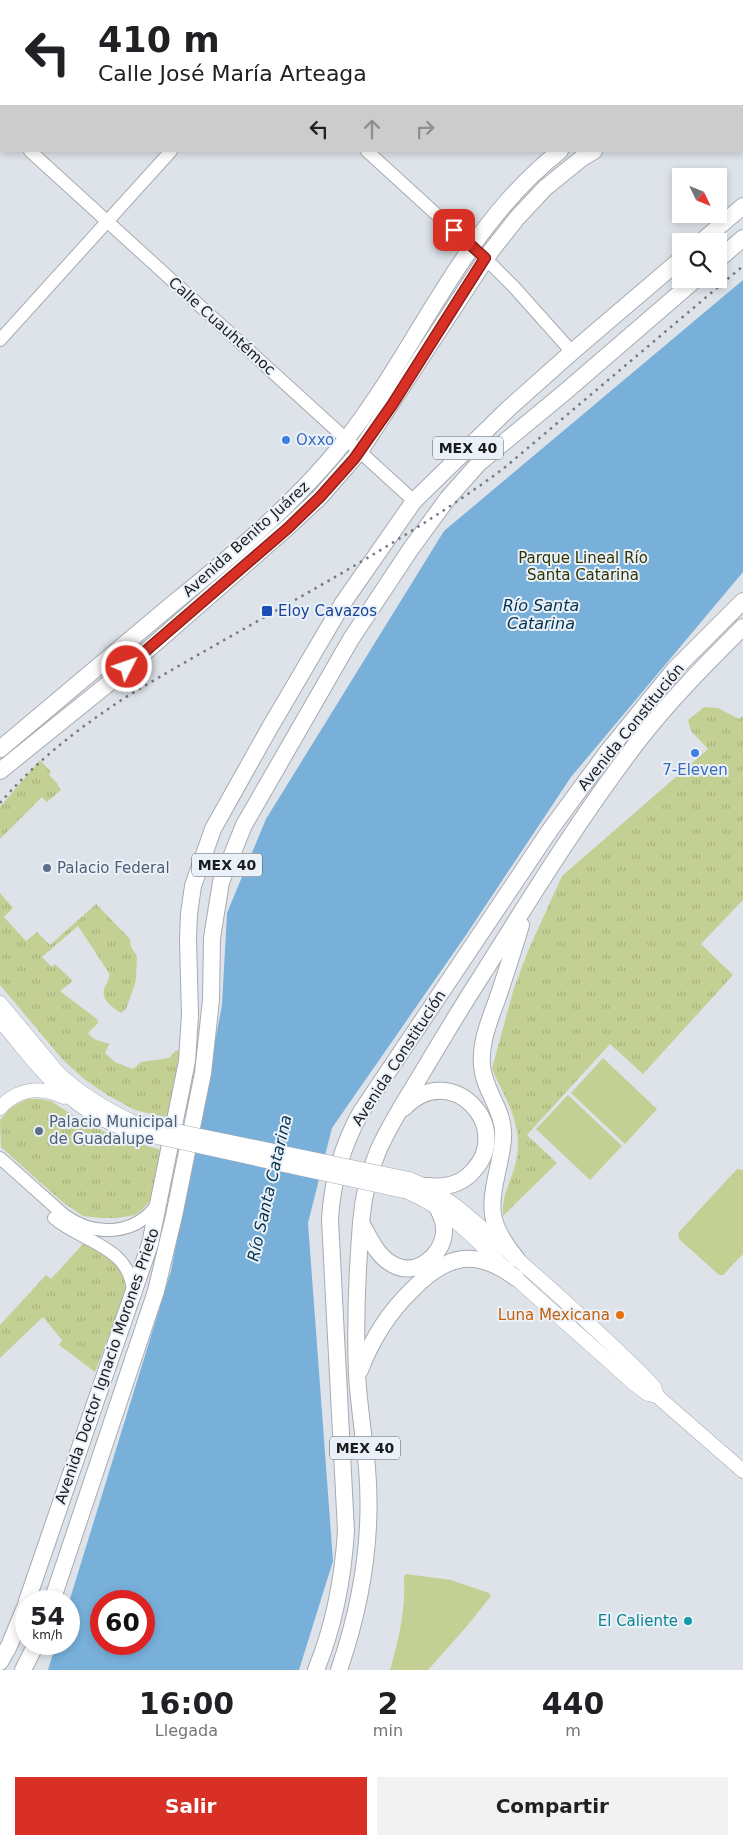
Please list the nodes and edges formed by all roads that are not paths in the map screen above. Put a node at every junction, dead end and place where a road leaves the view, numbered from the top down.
1 (31, 152) edge
2 (170, 152) edge
3 (368, 152) edge
4 (559, 152) edge
5 (592, 152) edge
6 (743, 206) edge
7 (107, 222) junction
8 (711, 233) edge
9 (743, 238) edge
10 (471, 246) junction
11 (727, 252) edge
12 (485, 258) junction
13 (672, 267) edge
14 (686, 288) edge
15 (0, 340) edge
16 (572, 352) junction
17 (544, 376) junction
18 (346, 439) junction
19 (360, 452) junction
20 (479, 463) junction
21 (414, 501) junction
22 (743, 601) edge
23 (743, 627) edge
24 (0, 749) edge
25 (0, 771) edge
26 (528, 902) junction
27 (0, 1003) edge
28 (0, 1020) edge
29 (74, 1102) junction
30 (0, 1108) edge
31 (393, 1121) junction
32 (131, 1126) junction
33 (0, 1158) edge
34 (0, 1170) edge
35 (408, 1185) junction
36 (428, 1186) junction
37 (160, 1201) junction
38 (438, 1207) junction
39 (361, 1223) junction
40 (517, 1259) junction
41 (516, 1278) junction
42 (133, 1296) junction
43 (358, 1377) junction
44 (657, 1396) junction
45 (743, 1471) edge
46 (31, 1590) edge
47 (56, 1590) edge
48 (15, 1632) edge
49 (31, 1655) edge
50 (0, 1662) edge
51 (24, 1670) edge
52 (316, 1670) edge
53 (339, 1670) edge

1 - 7 street, Calle Cuauhtémoc
2 - 7 street
3 - 10 street
4 - 10 main road, Avenida Benito Juárez
5 - 12 main road, Avenida Benito Juárez
6 - 8 main road
7 - 15 street
7 - 18 street, Calle Cuauhtémoc
9 - 11 main road
10 - 12 street
10 - 18 main road, Avenida Benito Juárez
12 - 16 street
12 - 19 main road, Avenida Benito Juárez
13 - 16 main road, Avenida Doctor Ignacio Morones Prieto / MEX 40
14 - 20 main road, Avenida Doctor Ignacio Morones Prieto / MEX 40
16 - 17 main road, Avenida Doctor Ignacio Morones Prieto / MEX 40
17 - 20 main road
17 - 21 main road, Avenida Doctor Ignacio Morones Prieto / MEX 40
18 - 19 street, Calle Cuauhtémoc
18 - 24 main road, Avenida Benito Juárez
19 - 21 street, Calle Cuauhtémoc
19 - 25 main road, Avenida Benito Juárez
20 - 47 main road, Avenida Doctor Ignacio Morones Prieto / MEX 40
21 - 37 main road, Avenida Doctor Ignacio Morones Prieto / MEX 40
22 - 52 main road, Avenida Constitución / MEX 40
23 - 26 main road, Avenida Constitución / MEX 40
26 - 31 main road, Avenida Constitución / MEX 40
26 - 40 main road
27 - 32 main road
28 - 29 main road
29 - 30 main road
29 - 32 main road
31 - 36 main road
31 - 39 main road, Avenida Constitución / MEX 40
32 - 35 main road, bridge
33 - 37 street
34 - 42 street
35 - 36 main road
35 - 38 main road
36 - 40 main road
37 - 42 main road, Avenida Doctor Ignacio Morones Prieto / MEX 40
38 - 39 main road
38 - 41 main road
39 - 43 main road, Avenida Constitución / MEX 40
40 - 44 main road
41 - 43 main road
41 - 44 main road
42 - 46 main road, Avenida Doctor Ignacio Morones Prieto / MEX 40
43 - 53 main road, Avenida Constitución / MEX 40
44 - 45 main road
48 - 50 main road, Avenida Doctor Ignacio Morones Prieto / MEX 40
49 - 51 main road

